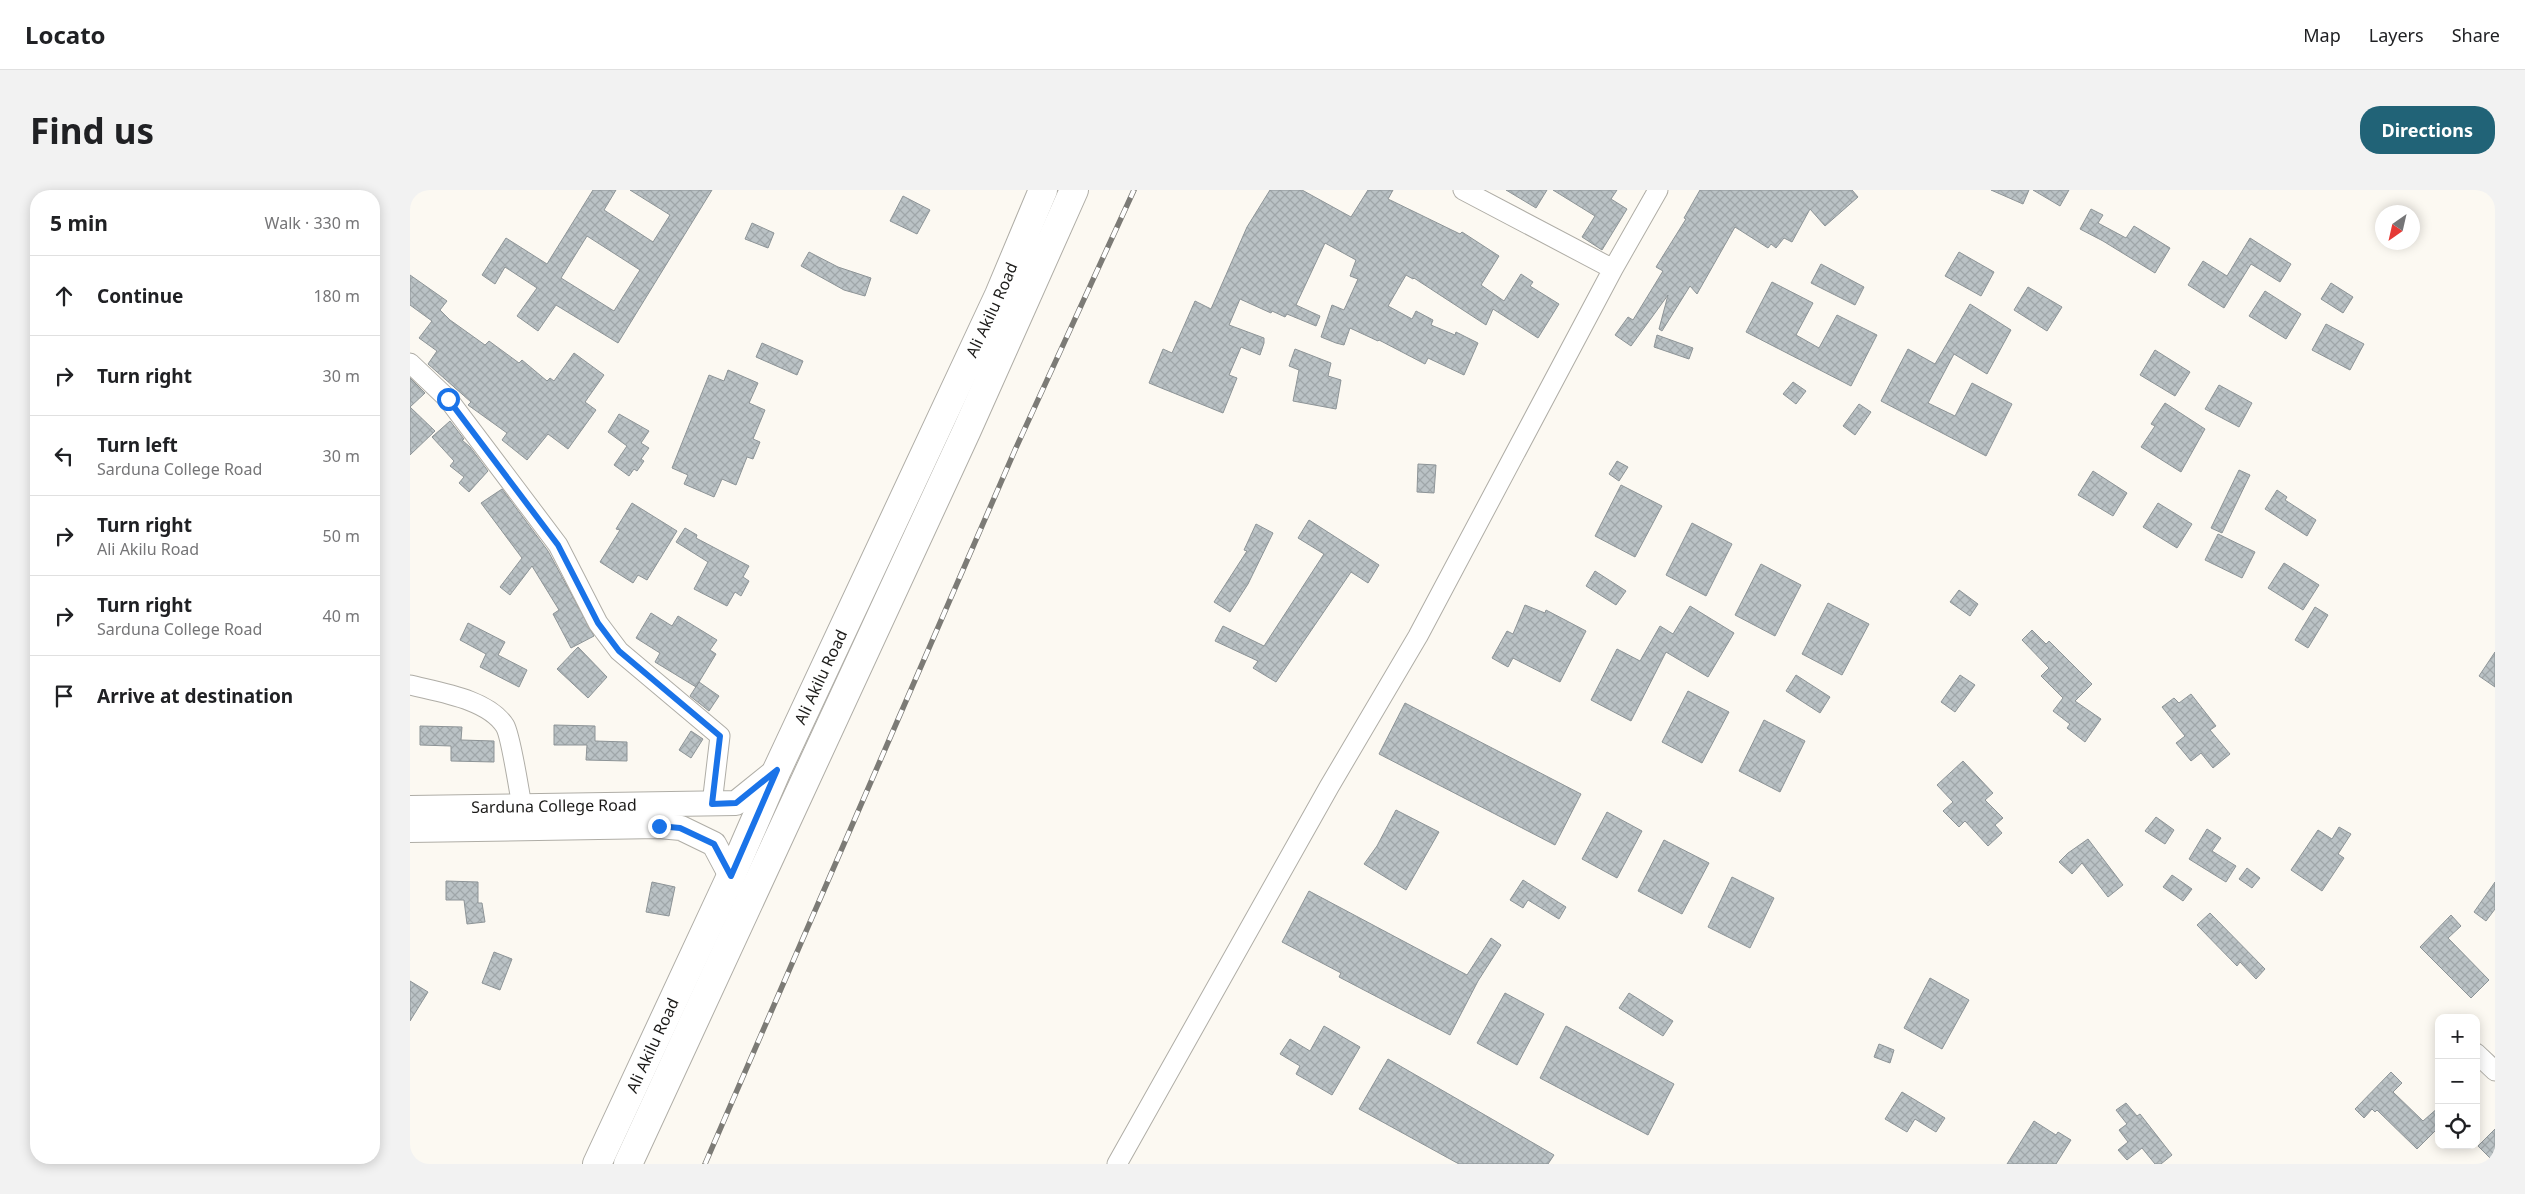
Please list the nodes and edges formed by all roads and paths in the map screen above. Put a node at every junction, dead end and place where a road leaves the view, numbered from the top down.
1 (1043, 190) edge
2 (1074, 190) edge
3 (1464, 190) edge
4 (1658, 190) edge
5 (1613, 269) junction
6 (410, 363) edge
7 (942, 418) junction
8 (967, 430) junction
9 (410, 686) edge
10 (777, 770) junction
11 (712, 804) junction
12 (522, 806) junction
13 (410, 808) edge
14 (410, 830) edge
15 (731, 876) junction
16 (2480, 1057) edge
17 (2495, 1071) edge
18 (598, 1164) edge
19 (628, 1164) edge
20 (1117, 1164) edge

1 - 7 main road, Ali Akilu Road
2 - 8 main road, Ali Akilu Road
3 - 5 street
4 - 5 street
5 - 20 street
6 - 11 street
7 - 8 main road
7 - 10 main road, Ali Akilu Road
8 - 19 main road, Ali Akilu Road
9 - 12 street
10 - 11 street, Sarduna College Road
10 - 15 main road, Ali Akilu Road
11 - 12 street, Sarduna College Road
12 - 13 street, Sarduna College Road
14 - 15 street, Sarduna College Road
15 - 18 main road, Ali Akilu Road
16 - 17 street

